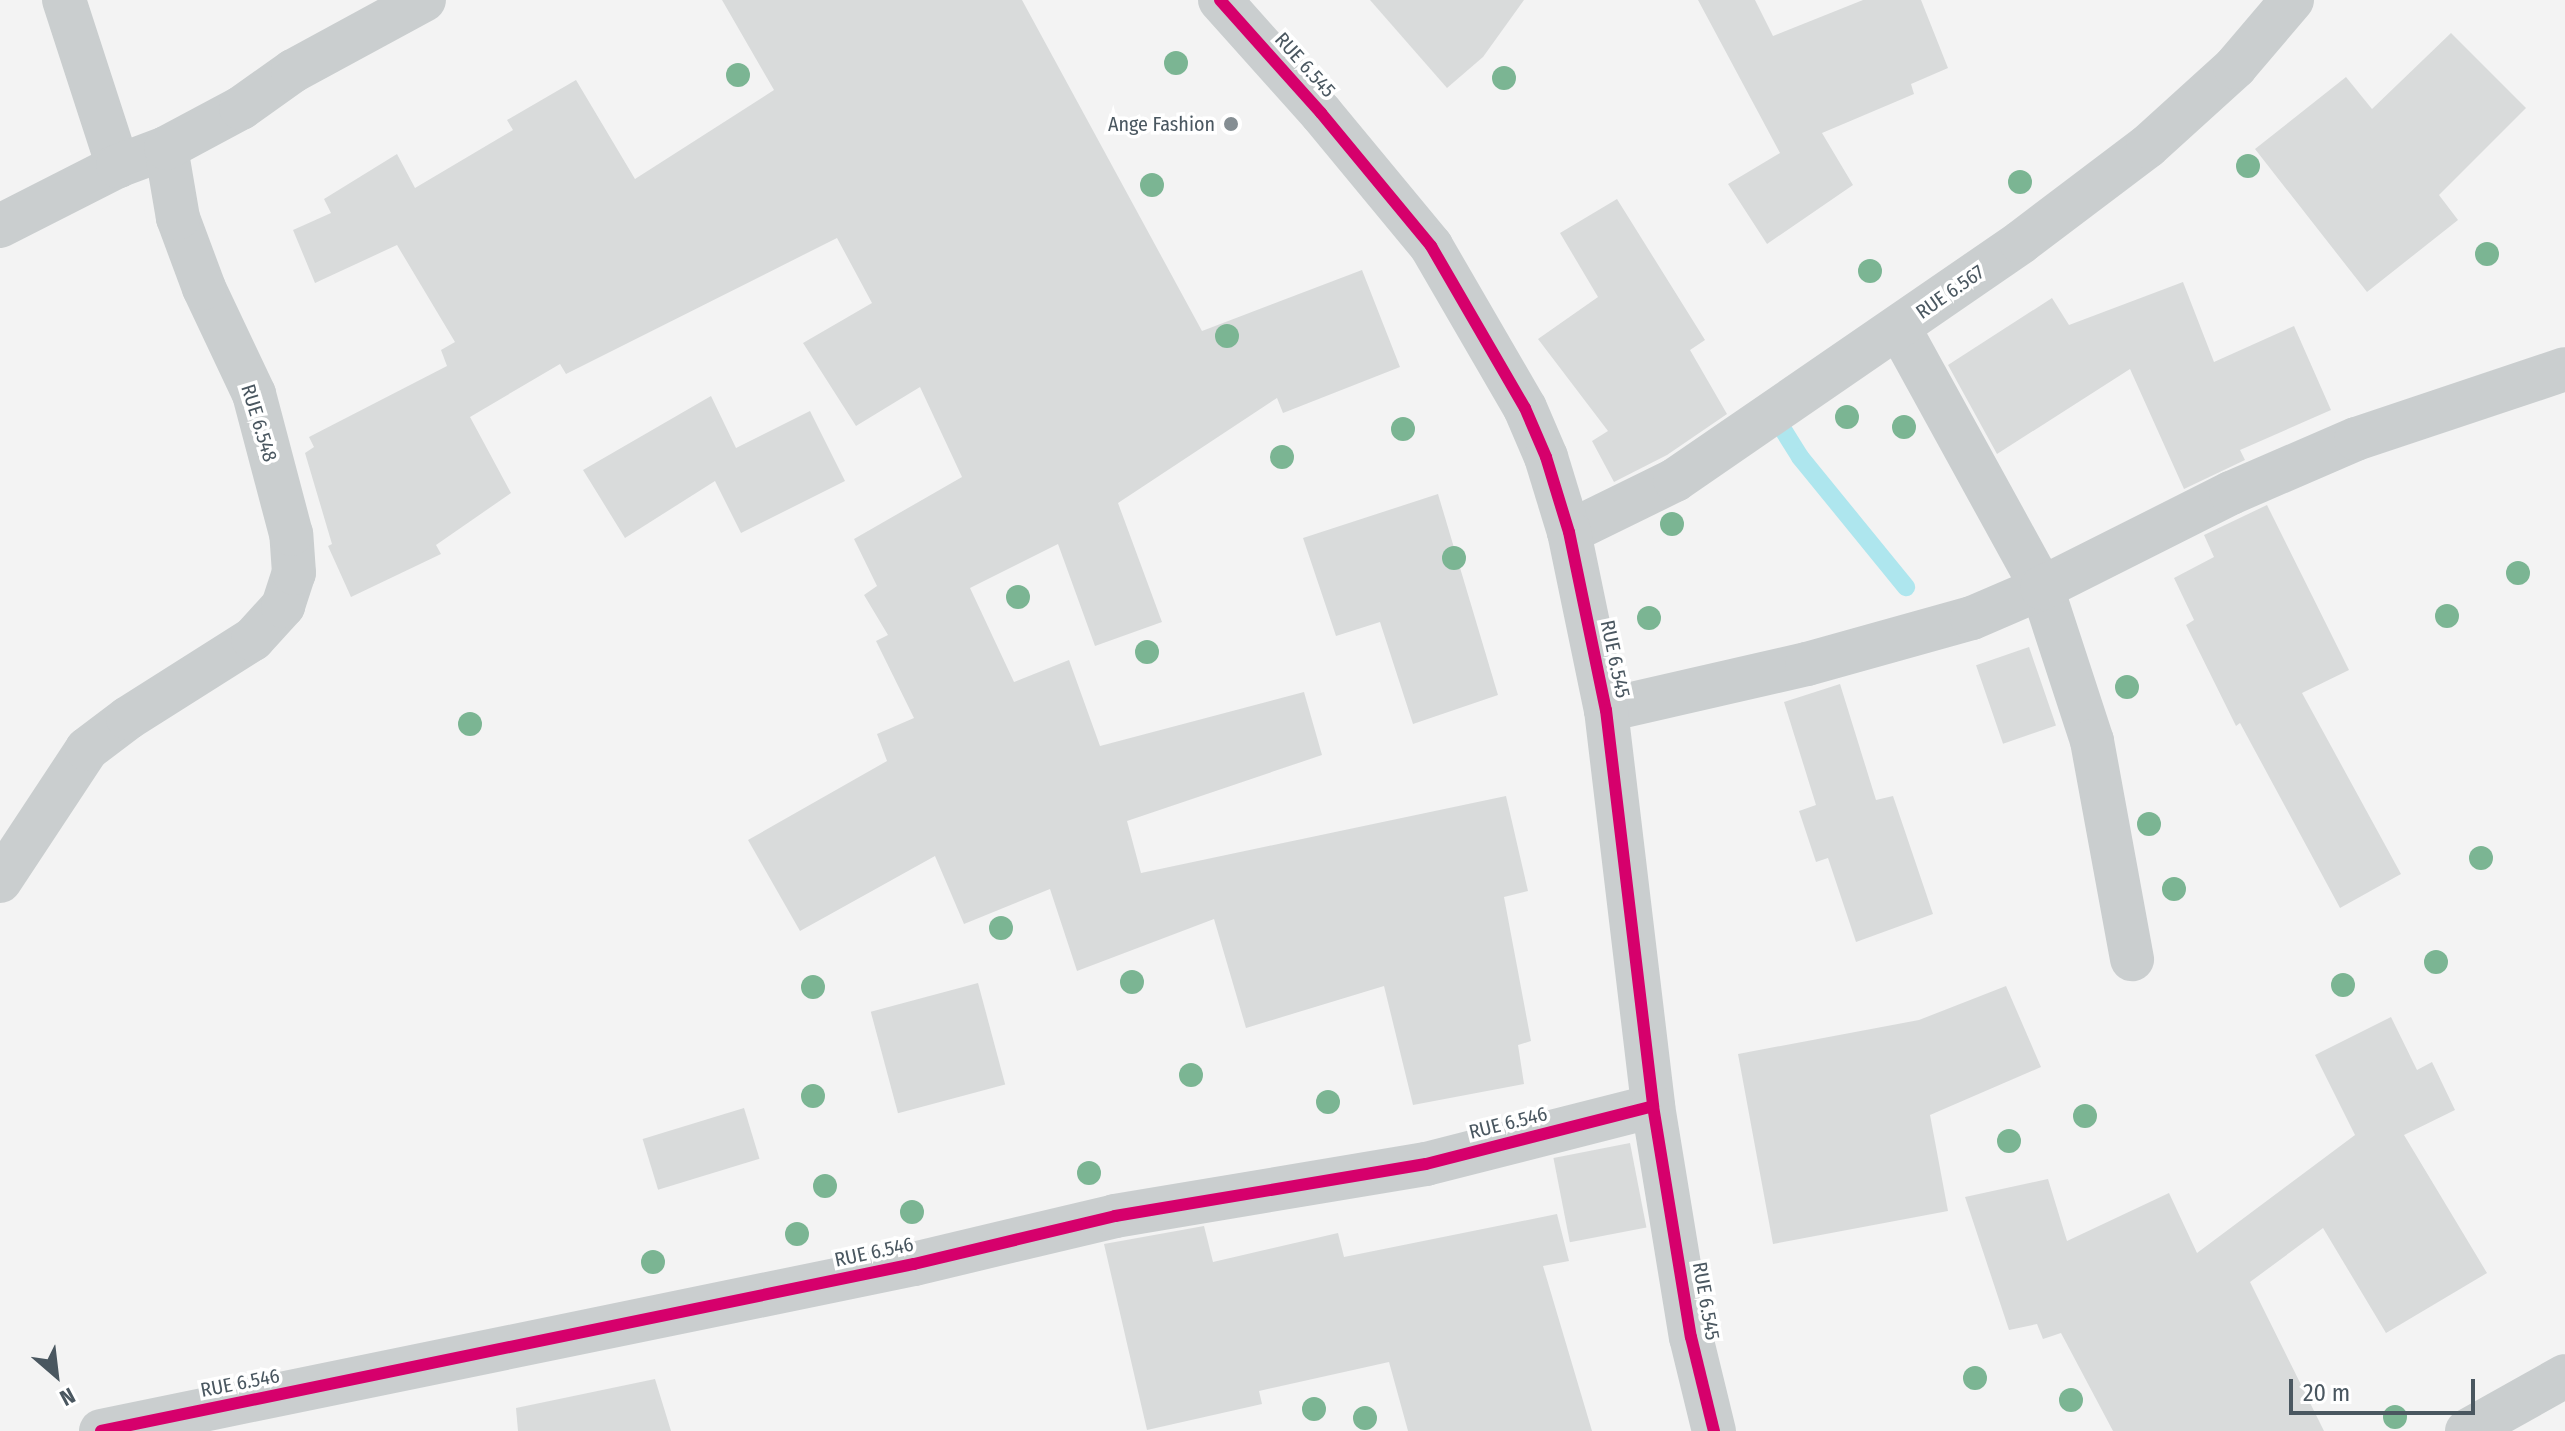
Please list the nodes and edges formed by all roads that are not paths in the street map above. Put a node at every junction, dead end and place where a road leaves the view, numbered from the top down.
1 (64, 0) edge
2 (424, 0) edge
3 (1220, 0) edge
4 (2292, 0) edge
5 (166, 148) junction
6 (118, 166) junction
7 (0, 226) edge
8 (1899, 328) junction
9 (2565, 369) edge
10 (1569, 532) junction
11 (2042, 588) junction
12 (1606, 710) junction
13 (0, 881) edge
14 (2132, 959) dead end
15 (1653, 1106) junction
16 (2565, 1376) edge
17 (101, 1431) edge
18 (1714, 1431) edge
19 (2467, 1431) edge

1 - 6 street
2 - 5 street
3 - 10 street, RUE 6.545
4 - 8 street, RUE 6.567
5 - 6 street
5 - 13 street, RUE 6.548
6 - 7 street
8 - 10 street, RUE 6.567
8 - 11 street
9 - 11 street
10 - 12 street, RUE 6.545
11 - 12 street
11 - 14 street
12 - 15 street, RUE 6.545
15 - 17 street, RUE 6.546
15 - 18 street, RUE 6.545
16 - 19 street

